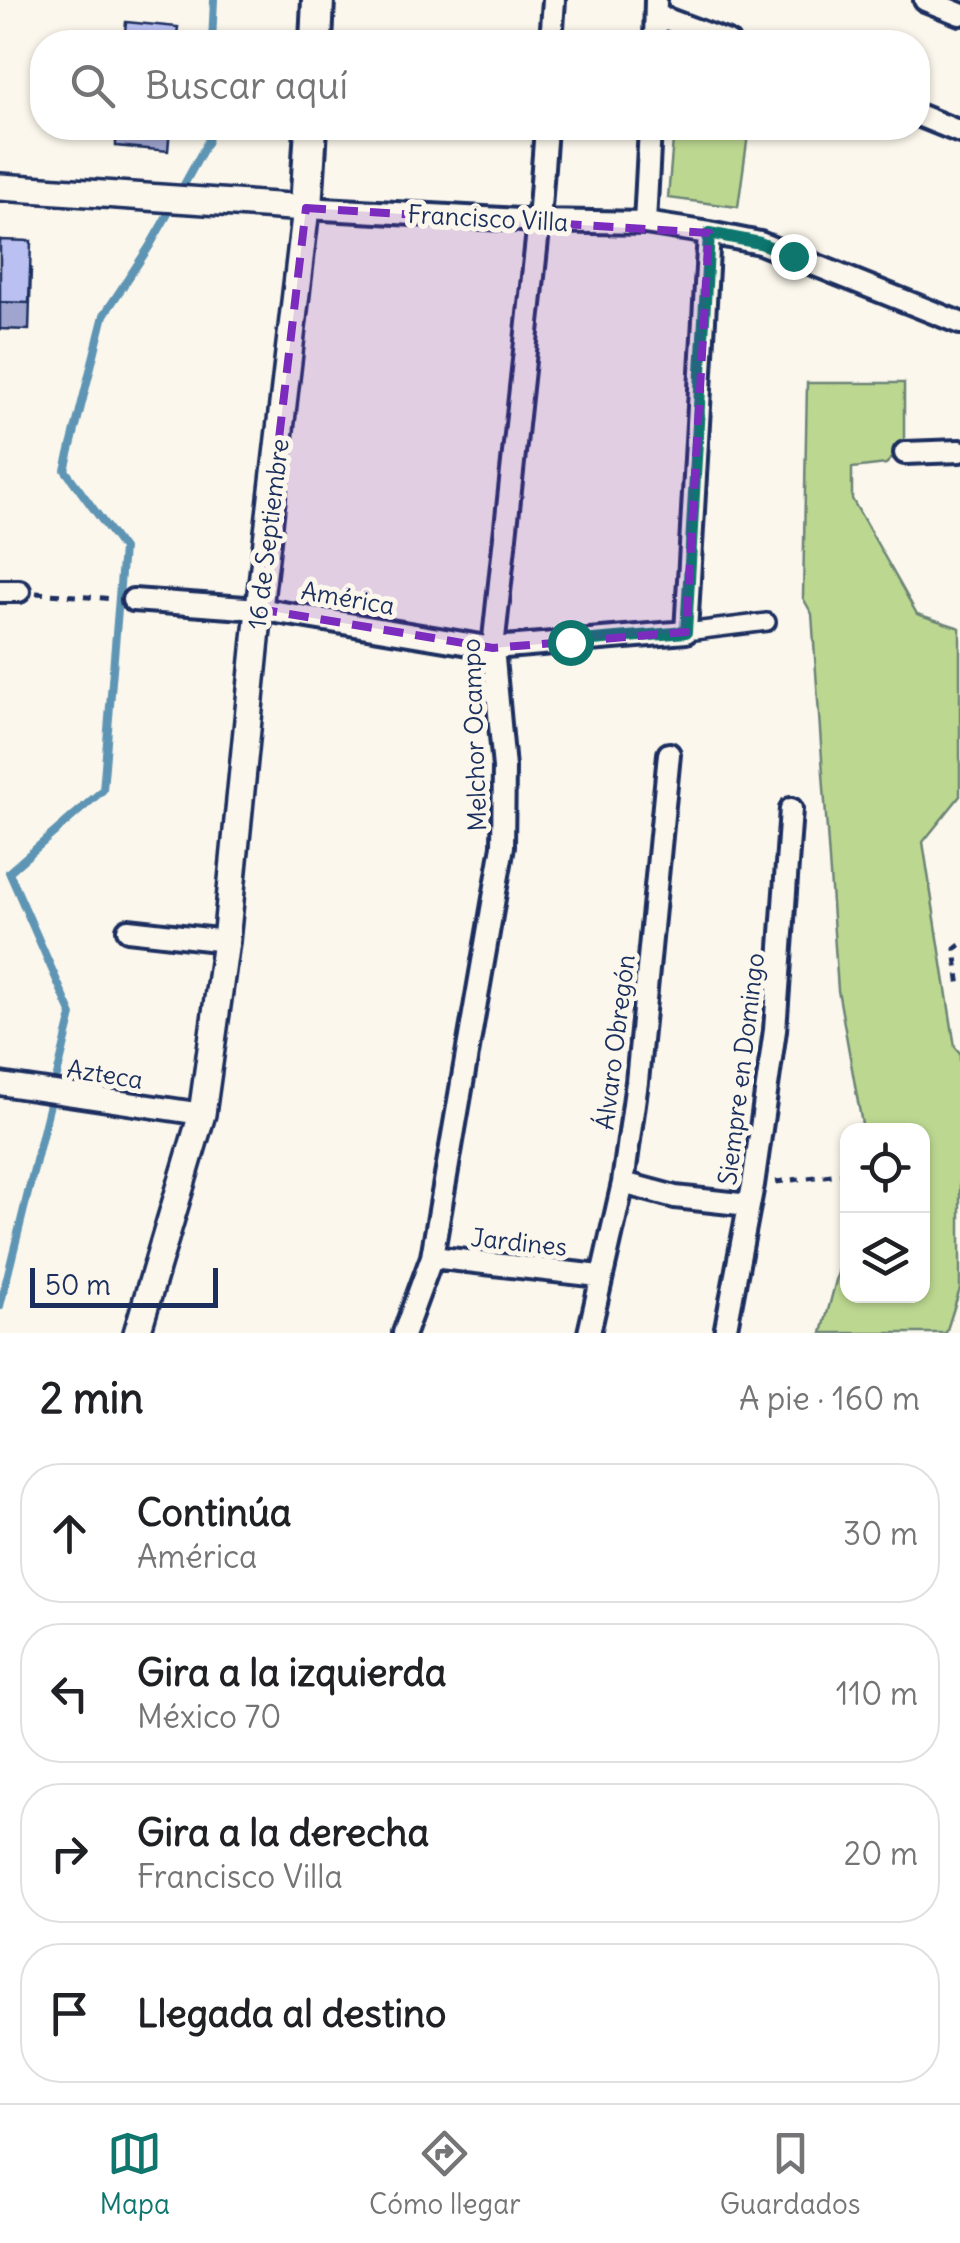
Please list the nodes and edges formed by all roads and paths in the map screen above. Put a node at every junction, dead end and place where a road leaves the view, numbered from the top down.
1 (318, 0) edge
2 (554, 0) edge
3 (925, 0) edge
4 (656, 7) edge
5 (960, 14) edge
6 (317, 30) edge
7 (552, 30) edge
8 (703, 30) edge
9 (930, 120) edge
10 (960, 132) edge
11 (310, 140) edge
12 (545, 140) edge
13 (649, 140) edge
14 (0, 187) edge
15 (306, 208) junction
16 (539, 222) junction
17 (645, 223) junction
18 (709, 233) junction
19 (960, 323) edge
20 (960, 450) edge
21 (905, 454) dead end
22 (9, 591) edge
23 (133, 600) joint
24 (259, 609) junction
25 (767, 622) dead end
26 (686, 632) junction
27 (493, 648) junction
28 (669, 754) dead end
29 (791, 808) dead end
30 (128, 930) dead end
31 (226, 941) junction
32 (958, 947) edge
33 (960, 988) edge
34 (9, 1085) edge
35 (202, 1114) junction
36 (840, 1175) edge
37 (622, 1184) junction
38 (751, 1195) junction
39 (432, 1257) junction
40 (600, 1276) junction
41 (137, 1333) edge
42 (404, 1333) edge
43 (589, 1333) edge
44 (725, 1333) edge

1 - 6 main road
2 - 7 street
3 - 5 street
4 - 8 street
9 - 10 street
11 - 15 main road, 16 de Septiembre
12 - 16 street, Melchor Ocampo
13 - 17 street
14 - 15 street, Francisco Villa
15 - 16 street, Francisco Villa
15 - 24 street, 16 de Septiembre
16 - 17 street, Francisco Villa
16 - 27 street, Melchor Ocampo
17 - 18 street, Francisco Villa
18 - 19 street, Francisco Villa
18 - 26 street
20 - 21 street
22 - 23 path
23 - 24 street, América
24 - 27 street, América
24 - 31 street, 16 de Septiembre
25 - 26 street
26 - 27 street, América
27 - 39 street, Melchor Ocampo
28 - 37 street, Álvaro Obregón
29 - 38 street, Siempre en Domingo
30 - 31 street
31 - 35 street, 16 de Septiembre
32 - 33 path
34 - 35 street, Azteca
35 - 41 street, 16 de Septiembre
36 - 38 path
37 - 38 street
37 - 40 street, Álvaro Obregón
38 - 44 street, Siempre en Domingo
39 - 40 street, Jardines
39 - 42 street, Melchor Ocampo
40 - 43 street, Álvaro Obregón

